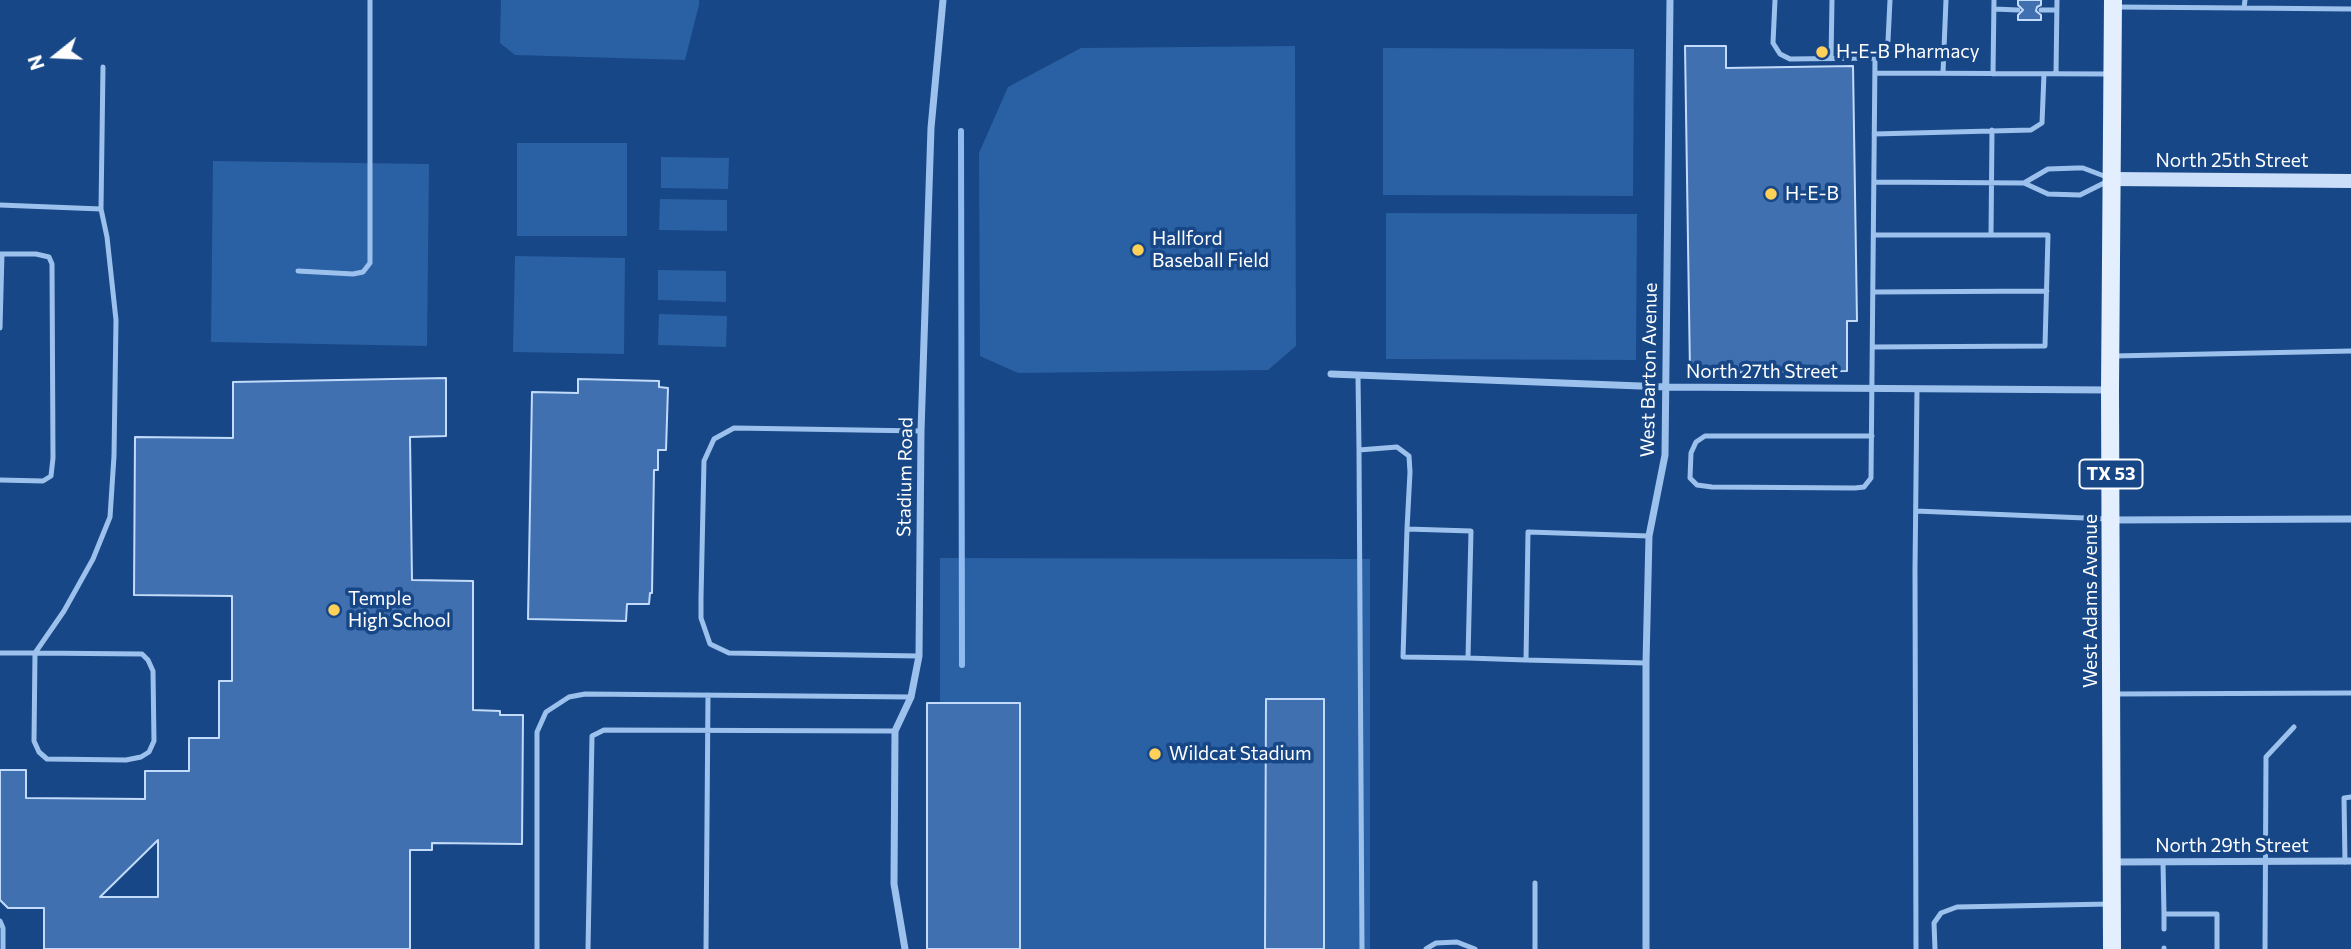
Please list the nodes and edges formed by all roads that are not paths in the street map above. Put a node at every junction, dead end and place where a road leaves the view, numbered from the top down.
1 (370, 0) edge
2 (943, 0) edge
3 (1670, 0) edge
4 (1775, 0) edge
5 (1832, 0) edge
6 (1890, 0) edge
7 (1946, 0) edge
8 (1994, 0) edge
9 (2057, 0) edge
10 (2245, 0) edge
11 (2113, 4) edge
12 (2244, 8) junction
13 (1994, 9) junction
14 (2018, 9) dead end
15 (2351, 9) edge
16 (2041, 10) dead end
17 (2056, 10) junction
18 (1875, 58) junction
19 (1831, 59) junction
20 (103, 67) dead end
21 (1875, 73) junction
22 (1943, 74) junction
23 (1993, 74) junction
24 (2044, 74) junction
25 (2056, 74) junction
26 (2112, 74) junction
27 (1992, 130) junction
28 (1874, 134) junction
29 (2112, 179) junction
30 (2351, 181) edge
31 (1874, 182) junction
32 (1992, 183) junction
33 (2024, 183) junction
34 (0, 205) edge
35 (101, 209) junction
36 (1874, 235) junction
37 (1991, 235) junction
38 (1, 254) edge
39 (298, 271) dead end
40 (2047, 290) junction
41 (1874, 292) junction
42 (0, 328) edge
43 (1873, 348) junction
44 (2351, 351) edge
45 (2110, 356) junction
46 (1331, 374) dead end
47 (1359, 376) junction
48 (1665, 387) junction
49 (1873, 388) junction
50 (1917, 389) junction
51 (2110, 390) junction
52 (921, 430) junction
53 (1872, 436) junction
54 (1359, 450) junction
55 (0, 480) edge
56 (1916, 511) junction
57 (2351, 519) edge
58 (2111, 520) junction
59 (1407, 529) junction
60 (1649, 536) junction
61 (0, 653) edge
62 (35, 653) junction
63 (919, 656) junction
64 (1468, 658) junction
65 (1526, 660) junction
66 (1646, 663) junction
67 (2351, 693) edge
68 (2112, 694) junction
69 (708, 695) junction
70 (911, 696) junction
71 (2294, 727) dead end
72 (707, 730) junction
73 (895, 732) junction
74 (2351, 797) edge
75 (2113, 862) junction
76 (2163, 862) junction
77 (2265, 862) junction
78 (2348, 862) edge
79 (1535, 883) dead end
80 (2113, 904) junction
81 (2164, 914) junction
82 (0, 921) edge
83 (2164, 929) dead end
84 (3, 949) edge
85 (537, 949) edge
86 (588, 949) edge
87 (706, 949) edge
88 (905, 949) edge
89 (1362, 949) edge
90 (1426, 949) edge
91 (1475, 949) edge
92 (1535, 949) edge
93 (1646, 949) edge
94 (1916, 949) edge
95 (1935, 949) edge
96 (2112, 949) edge
97 (2217, 949) edge
98 (2265, 949) edge

1 - 39 lane
2 - 52 street, Stadium Road
3 - 48 street, West Barton Avenue
4 - 19 lane
5 - 19 lane
6 - 18 lane
7 - 22 lane
8 - 13 lane
9 - 17 lane
10 - 12 lane
11 - 12 lane
11 - 26 main road, West Adams Avenue / TX 53
12 - 15 lane
13 - 14 lane
13 - 23 lane
16 - 17 lane
17 - 25 lane
18 - 19 lane
18 - 21 lane
20 - 35 lane
21 - 22 lane
21 - 28 lane
22 - 23 lane
23 - 24 lane
24 - 25 lane
24 - 27 lane
25 - 26 lane
26 - 29 main road, West Adams Avenue / TX 53
27 - 28 lane
27 - 32 lane
28 - 31 lane
29 - 30 street, North 25th Street
29 - 33 lane
29 - 33 lane
29 - 45 main road, West Adams Avenue / TX 53
31 - 32 lane
31 - 36 lane
32 - 33 lane
32 - 37 lane
34 - 35 lane
35 - 62 lane
36 - 37 lane
36 - 41 lane
37 - 40 lane
38 - 42 lane
38 - 55 lane
40 - 41 lane
40 - 43 lane
41 - 43 lane
43 - 49 lane
44 - 45 lane
45 - 51 main road, West Adams Avenue / TX 53
46 - 47 street, North 27th Street
47 - 48 street, North 27th Street
47 - 54 lane
48 - 49 street, North 27th Street
48 - 60 street, West Barton Avenue
49 - 50 street, North 27th Street
49 - 53 lane
50 - 51 street, North 27th Street
50 - 56 lane
51 - 58 main road, West Adams Avenue / TX 53
52 - 63 street, Stadium Road
52 - 63 lane
53 - 53 lane
54 - 59 lane
54 - 89 lane
56 - 58 lane
56 - 94 lane
57 - 58 street
58 - 68 main road, West Adams Avenue / TX 53
59 - 64 lane
59 - 64 lane
60 - 65 lane
60 - 66 street, West Barton Avenue
61 - 62 lane
62 - 62 lane
63 - 70 street, Stadium Road
64 - 65 lane
65 - 66 lane
66 - 93 street, West Barton Avenue
67 - 68 lane
68 - 75 main road, West Adams Avenue / TX 53
69 - 70 lane
69 - 72 lane
69 - 85 lane
70 - 73 street, Stadium Road
71 - 77 lane
72 - 73 lane
72 - 86 lane
72 - 87 lane
73 - 88 street, Stadium Road
74 - 78 lane
75 - 76 street, North 29th Street
75 - 80 main road, West Adams Avenue / TX 53
76 - 77 street, North 29th Street
76 - 81 lane
77 - 78 street, North 29th Street
77 - 98 lane
79 - 92 lane
80 - 95 lane
80 - 96 main road, West Adams Avenue / TX 53
81 - 83 lane
81 - 97 lane
82 - 84 lane
90 - 91 lane

